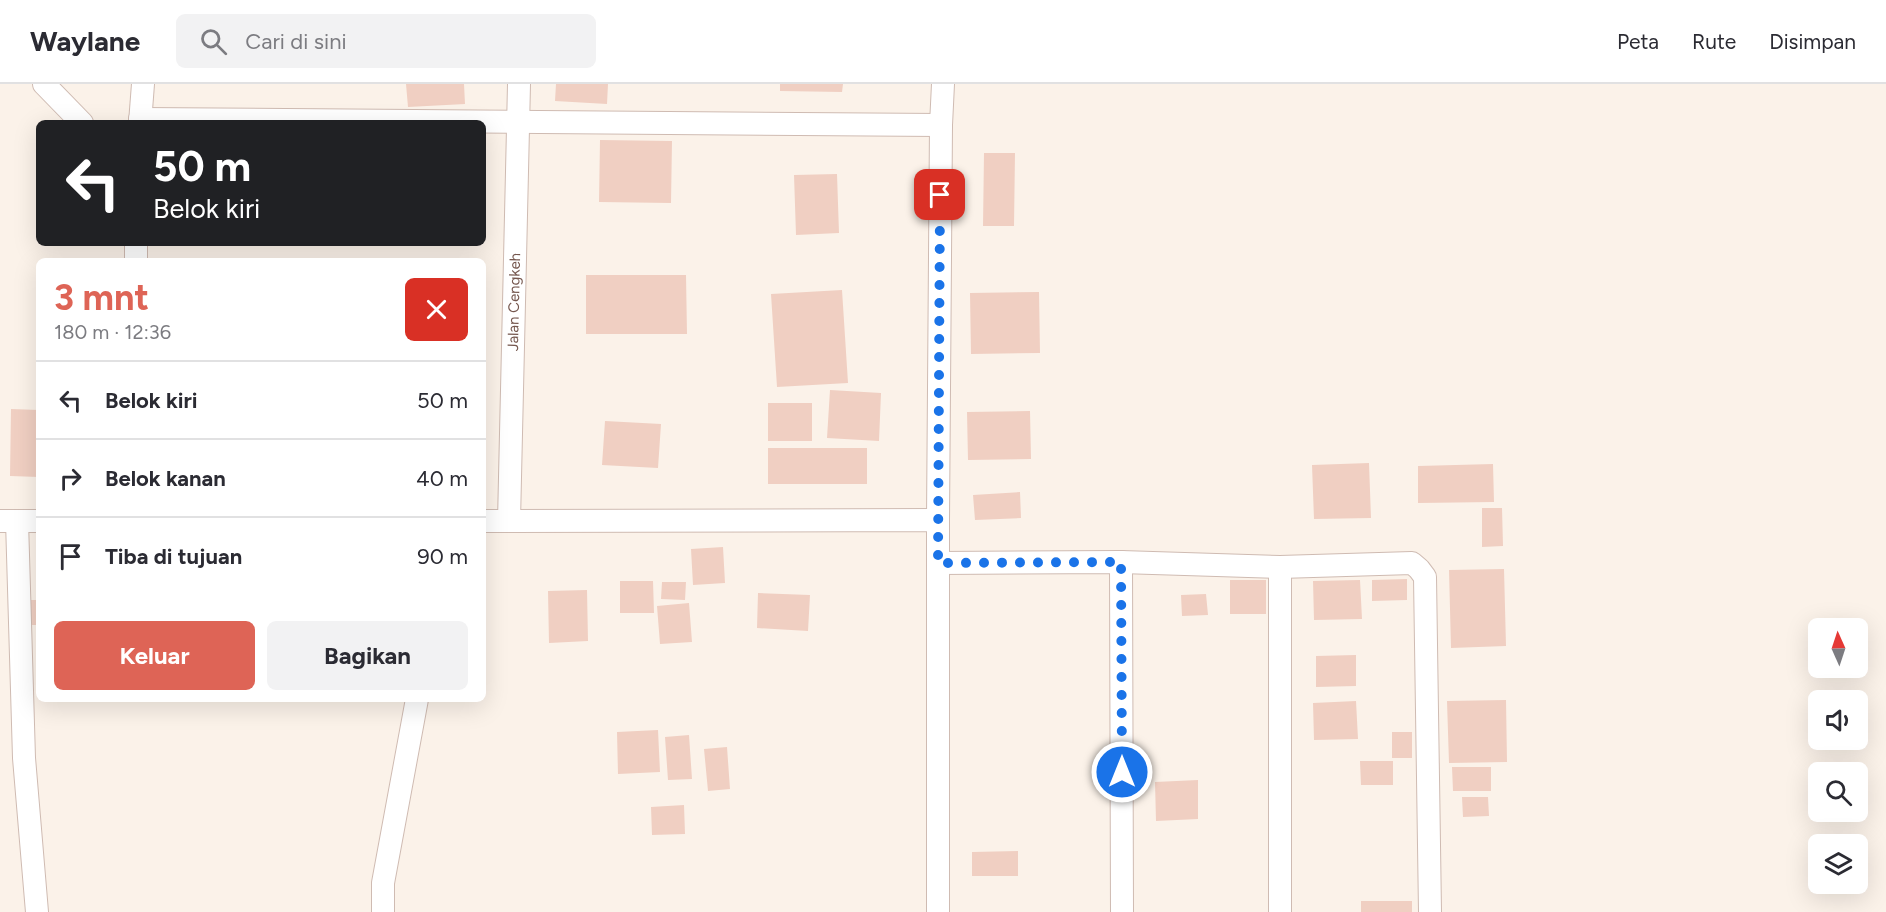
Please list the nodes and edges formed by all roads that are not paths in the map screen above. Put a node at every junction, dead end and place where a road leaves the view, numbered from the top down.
1 (44, 84) edge
2 (143, 84) edge
3 (519, 84) edge
4 (943, 84) edge
5 (79, 120) edge
6 (140, 120) edge
7 (486, 122) edge
8 (518, 122) junction
9 (941, 125) junction
10 (938, 520) junction
11 (19, 521) edge
12 (486, 521) edge
13 (509, 521) junction
14 (1121, 562) junction
15 (938, 563) junction
16 (1280, 567) junction
17 (416, 702) edge
18 (37, 912) edge
19 (383, 912) edge
20 (938, 912) edge
21 (1122, 912) edge
22 (1280, 912) edge
23 (1430, 912) edge

1 - 5 street
2 - 6 street
3 - 8 street, Jalan Cengkeh
4 - 9 street
7 - 8 street
8 - 9 street
8 - 13 street, Jalan Cengkeh
9 - 10 street
10 - 13 street
10 - 15 street
11 - 18 street
12 - 13 street
14 - 15 street
14 - 16 street
14 - 21 street
15 - 20 street
16 - 22 street
16 - 23 street
17 - 19 street

